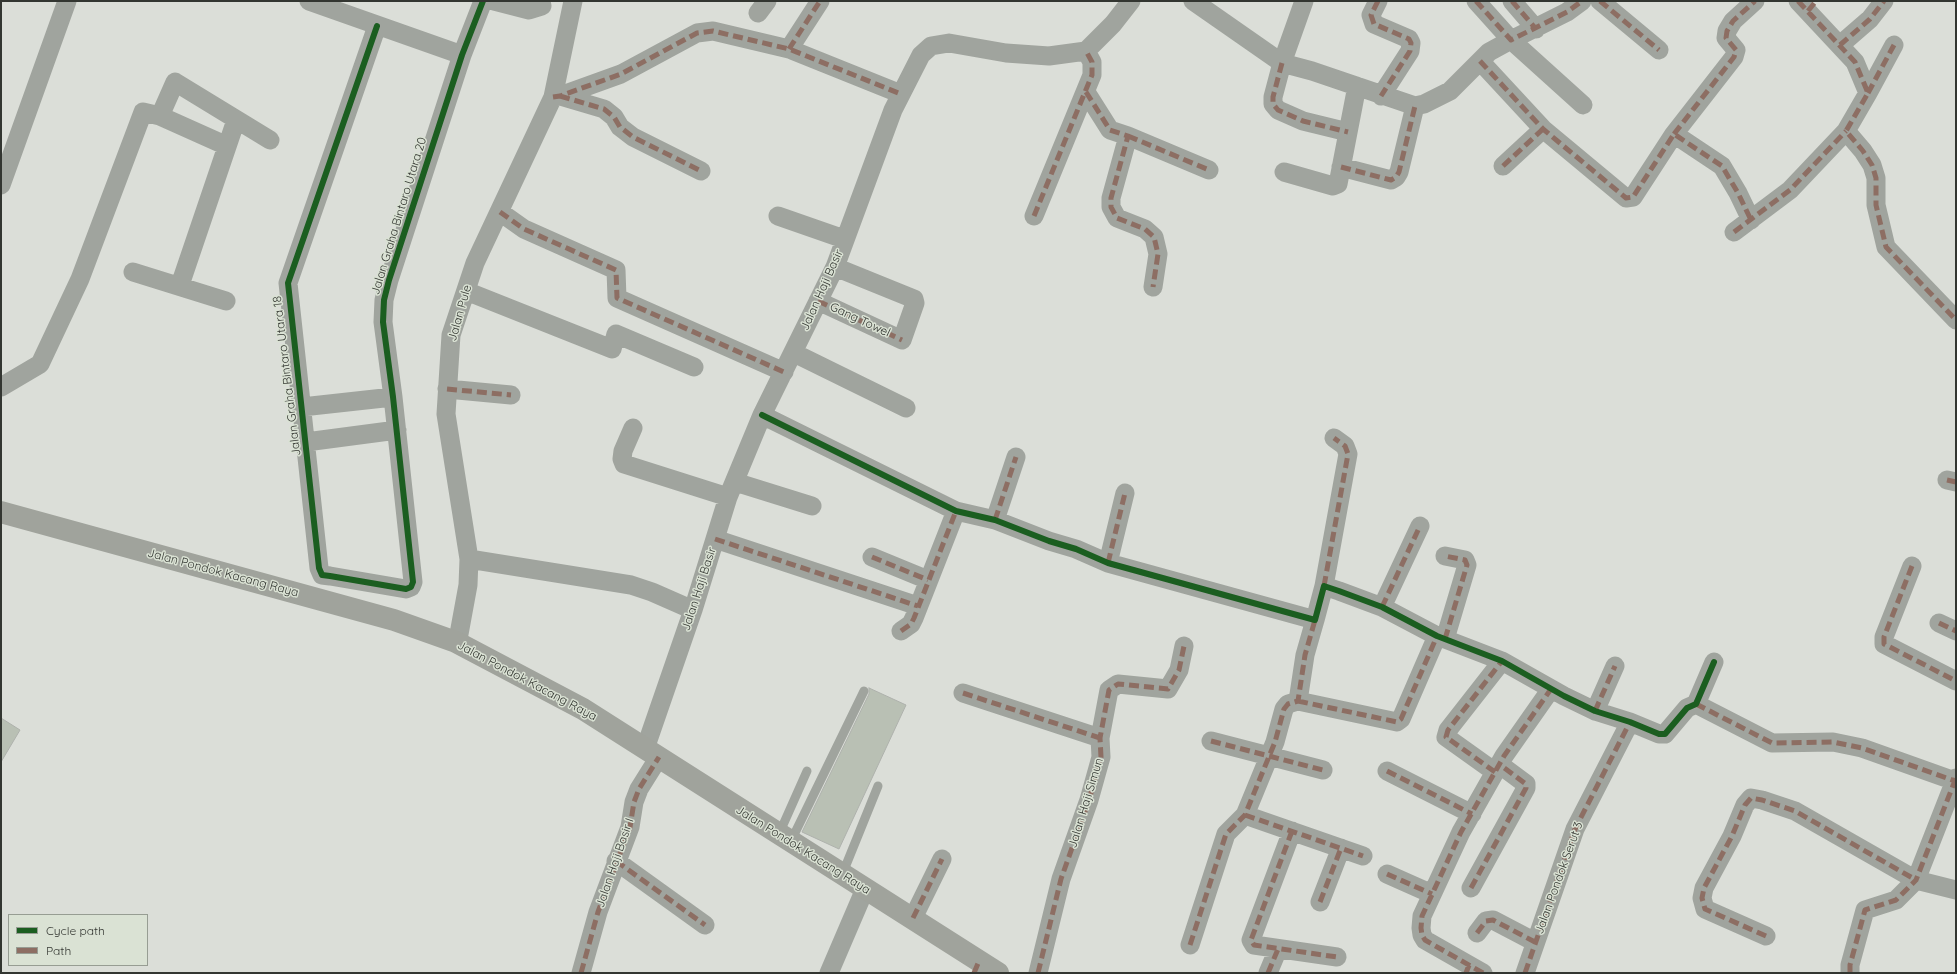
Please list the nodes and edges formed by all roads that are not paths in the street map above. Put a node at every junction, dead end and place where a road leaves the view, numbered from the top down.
1 (67, 1) edge
2 (310, 1) edge
3 (483, 1) edge
4 (494, 1) edge
5 (542, 1) edge
6 (573, 1) edge
7 (820, 1) edge
8 (1131, 1) edge
9 (1193, 1) edge
10 (1304, 1) edge
11 (1378, 1) edge
12 (1476, 1) edge
13 (1512, 1) edge
14 (1582, 1) edge
15 (1600, 1) edge
16 (1755, 1) edge
17 (1884, 1) edge
18 (1807, 4) edge
19 (377, 26) junction
20 (1536, 29) junction
21 (1511, 40) junction
22 (1840, 45) junction
23 (1894, 45) dead end
24 (789, 49) junction
25 (1659, 50) dead end
26 (1086, 51) junction
27 (462, 55) junction
28 (1480, 61) junction
29 (1282, 63) junction
30 (1357, 86) junction
31 (1086, 92) junction
32 (1868, 93) junction
33 (901, 94) junction
34 (557, 96) junction
35 (1381, 96) junction
36 (1583, 105) dead end
37 (1415, 106) junction
38 (160, 116) junction
39 (236, 120) junction
40 (1543, 129) junction
41 (1846, 131) junction
42 (1348, 132) junction
43 (1674, 134) junction
44 (1128, 136) junction
45 (270, 140) dead end
46 (227, 146) junction
47 (1503, 166) dead end
48 (1341, 167) junction
49 (1209, 170) dead end
50 (702, 171) dead end
51 (1284, 172) dead end
52 (1, 185) edge
53 (500, 212) junction
54 (778, 216) dead end
55 (1034, 216) dead end
56 (1751, 220) junction
57 (1734, 232) dead end
58 (844, 239) junction
59 (835, 267) junction
60 (133, 272) dead end
61 (180, 285) junction
62 (1153, 287) dead end
63 (466, 291) junction
64 (226, 301) dead end
65 (818, 301) junction
66 (1956, 320) edge
67 (794, 353) junction
68 (694, 367) dead end
69 (784, 372) junction
70 (1, 388) edge
71 (447, 389) junction
72 (511, 395) dead end
73 (394, 397) junction
74 (302, 407) junction
75 (906, 408) dead end
76 (762, 415) junction
77 (633, 428) dead end
78 (397, 430) junction
79 (1334, 438) dead end
80 (306, 442) junction
81 (1016, 457) dead end
82 (732, 489) junction
83 (1125, 493) dead end
84 (812, 506) dead end
85 (956, 511) junction
86 (1, 512) edge
87 (995, 520) junction
88 (1420, 526) dead end
89 (715, 539) junction
90 (1445, 556) dead end
91 (872, 557) dead end
92 (469, 559) junction
93 (1108, 563) junction
94 (1912, 566) dead end
95 (928, 580) junction
96 (1324, 586) junction
97 (411, 587) joint
98 (918, 606) junction
99 (1382, 607) junction
100 (693, 610) junction
101 (1315, 620) junction
102 (1939, 623) dead end
103 (901, 631) dead end
104 (1956, 631) edge
105 (1441, 638) junction
106 (456, 642) junction
107 (1184, 646) dead end
108 (1502, 661) junction
109 (1714, 662) dead end
110 (1615, 666) dead end
111 (1956, 681) edge
112 (1551, 689) junction
113 (864, 691) dead end
114 (963, 693) dead end
115 (1298, 701) junction
116 (1696, 704) junction
117 (1595, 710) junction
118 (1630, 722) junction
119 (1100, 738) junction
120 (1210, 741) dead end
121 (652, 753) junction
122 (1268, 757) junction
123 (1497, 768) junction
124 (1323, 770) dead end
125 (807, 771) dead end
126 (1387, 771) dead end
127 (1956, 780) edge
128 (878, 786) dead end
129 (1472, 814) junction
130 (1245, 815) junction
131 (1292, 831) junction
132 (784, 839) junction
133 (1341, 848) junction
134 (1363, 856) dead end
135 (942, 859) dead end
136 (616, 861) junction
137 (1387, 874) dead end
138 (842, 875) junction
139 (1916, 880) junction
140 (1471, 888) dead end
141 (865, 889) junction
142 (1956, 890) edge
143 (1432, 894) junction
144 (1320, 902) dead end
145 (912, 918) junction
146 (705, 925) dead end
147 (1477, 933) dead end
148 (1766, 936) dead end
149 (1535, 942) junction
150 (1190, 945) dead end
151 (1278, 949) junction
152 (1337, 957) dead end
153 (976, 967) edge
154 (1473, 970) edge
155 (581, 973) edge
156 (829, 973) edge
157 (998, 973) edge
158 (1038, 973) edge
159 (1268, 973) edge
160 (1525, 973) edge
161 (1850, 973) edge

1 - 52 street
2 - 19 street
3 - 27 street, Jalan Graha Bintaro Utara 20
4 - 5 street
6 - 34 street, Jalan Pule
7 - 24 street
8 - 26 street
9 - 29 street
10 - 29 street
11 - 35 street
12 - 21 street
13 - 20 street
14 - 20 street
15 - 25 street
16 - 43 street
17 - 22 street
18 - 22 street
19 - 27 street
19 - 74 street, Jalan Graha Bintaro Utara 18
20 - 21 street
21 - 28 street
21 - 36 street
22 - 32 street
23 - 32 street
24 - 33 street
24 - 34 street
26 - 31 street
26 - 33 street, Jalan Haji Basir
27 - 73 street, Jalan Graha Bintaro Utara 20
28 - 37 street
28 - 40 street
29 - 30 street
29 - 42 street
30 - 35 street
30 - 42 street
31 - 44 street
31 - 55 street
32 - 41 street
33 - 58 street, Jalan Haji Basir
34 - 50 street
34 - 53 street, Jalan Pule
35 - 37 street
37 - 48 street
38 - 39 street
38 - 46 street
38 - 70 street
39 - 45 street
39 - 46 street
40 - 43 street
40 - 47 street
41 - 56 street
41 - 66 street
42 - 48 street
43 - 56 street
44 - 49 street
44 - 62 street
46 - 61 street
48 - 51 street
53 - 63 street, Jalan Pule
53 - 69 street
54 - 58 street
56 - 57 street
58 - 59 street, Jalan Haji Basir
59 - 65 street, Jalan Haji Basir
59 - 65 street, Gang Towel
60 - 61 street
61 - 64 street
63 - 68 street
63 - 71 street, Jalan Pule
65 - 67 street, Jalan Haji Basir
67 - 69 street, Jalan Haji Basir
67 - 75 street
69 - 76 street, Jalan Haji Basir
71 - 72 street
71 - 92 street, Jalan Pule
73 - 74 street
73 - 78 street, Jalan Graha Bintaro Utara 20
74 - 80 street, Jalan Graha Bintaro Utara 18
76 - 82 street, Jalan Haji Basir
76 - 85 street
77 - 82 street
78 - 80 street
78 - 97 street, Jalan Graha Bintaro Utara 20
79 - 96 street
80 - 97 street, Jalan Graha Bintaro Utara 18
81 - 87 street
82 - 84 street
82 - 89 street, Jalan Haji Basir
83 - 93 street
85 - 87 street
85 - 95 street
86 - 106 main road, Jalan Pondok Kacang Raya
87 - 93 street
88 - 99 street
89 - 98 street
89 - 100 street, Jalan Haji Basir
90 - 105 street
91 - 95 street
92 - 100 street
92 - 106 street, Jalan Pule
93 - 101 street
94 - 111 street
95 - 98 street
96 - 99 street
96 - 101 street
98 - 103 street
99 - 105 street
100 - 121 street, Jalan Haji Basir
101 - 115 street
102 - 104 street
105 - 108 street
105 - 115 street
106 - 121 main road, Jalan Pondok Kacang Raya
107 - 119 street, Jalan Haji Simun
108 - 112 street
108 - 123 street
109 - 116 street
110 - 117 street
112 - 117 street
112 - 123 street
113 - 132 lane
114 - 119 street
115 - 122 street
116 - 118 street
116 - 127 street
117 - 118 street
118 - 149 street, Jalan Pondok Serut 3
119 - 158 street, Jalan Haji Simun
120 - 122 street
121 - 132 main road, Jalan Pondok Kacang Raya
121 - 136 street, Jalan Haji Basir I
122 - 124 street
122 - 130 street
123 - 129 street
123 - 140 street
125 - 132 lane
126 - 129 street
127 - 139 street
128 - 138 lane
129 - 143 street
130 - 131 street
130 - 150 street
131 - 133 street
131 - 151 street
132 - 138 main road, Jalan Pondok Kacang Raya
133 - 134 street
133 - 144 street
135 - 145 street
136 - 146 street
136 - 155 street, Jalan Haji Basir I
137 - 143 street
138 - 141 main road, Jalan Pondok Kacang Raya
139 - 142 street
139 - 148 street
139 - 161 street
141 - 145 main road, Jalan Pondok Kacang Raya
141 - 156 street
143 - 154 street
145 - 153 main road, Jalan Pondok Kacang Raya
147 - 149 street
149 - 160 street, Jalan Pondok Serut 3
151 - 152 street
151 - 159 street
153 - 157 main road, Jalan Pondok Kacang Raya

